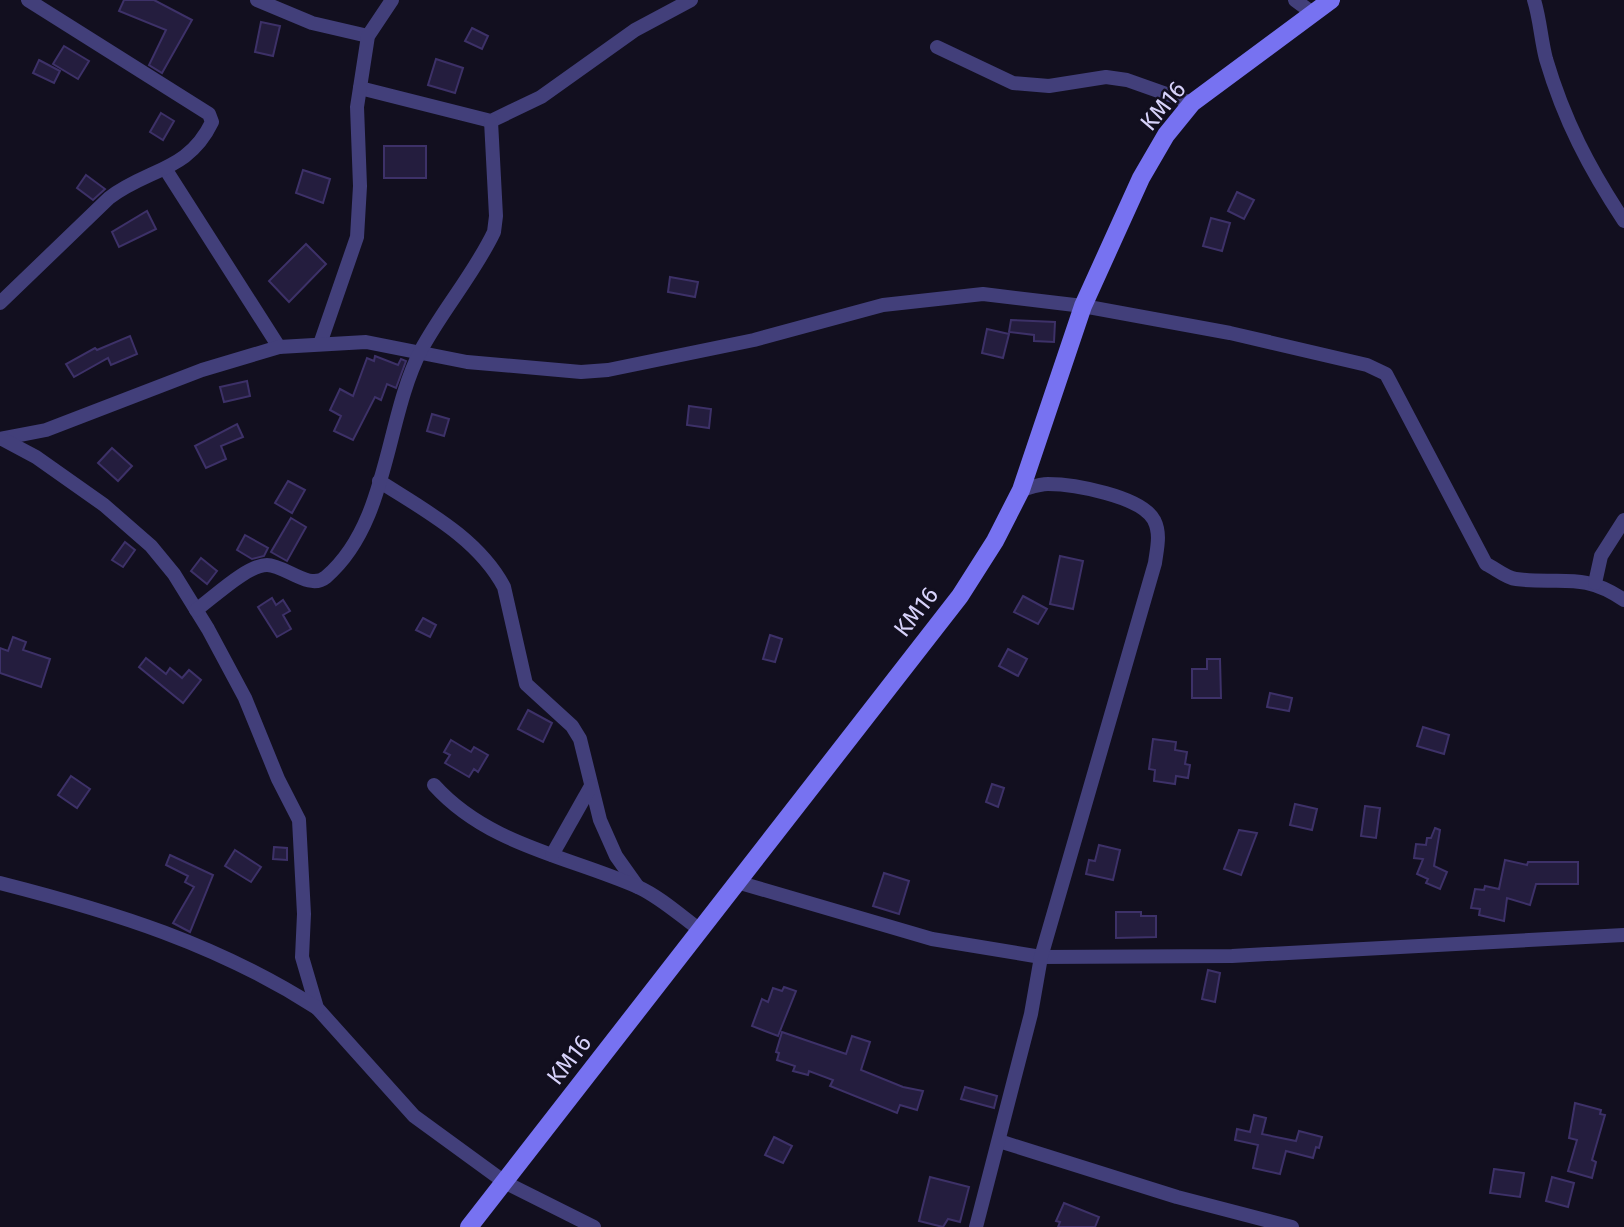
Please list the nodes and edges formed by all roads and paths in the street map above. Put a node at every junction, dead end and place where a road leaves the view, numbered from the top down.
1 (27, 0) edge
2 (257, 0) edge
3 (392, 0) edge
4 (691, 0) edge
5 (1295, 0) edge
6 (1331, 0) edge
7 (1534, 0) edge
8 (1314, 14) junction
9 (368, 36) junction
10 (937, 47) dead end
11 (360, 88) junction
12 (1192, 103) junction
13 (491, 121) junction
14 (166, 170) junction
15 (1624, 221) edge
16 (0, 303) edge
17 (1083, 306) junction
18 (320, 344) junction
19 (279, 347) junction
20 (421, 352) junction
21 (46, 430) junction
22 (1, 439) edge
23 (36, 457) junction
24 (379, 481) junction
25 (1021, 490) junction
26 (1624, 520) edge
27 (1595, 583) junction
28 (1624, 600) edge
29 (196, 610) junction
30 (434, 785) dead end
31 (591, 786) junction
32 (552, 855) junction
33 (737, 882) junction
34 (0, 883) edge
35 (638, 887) junction
36 (700, 930) junction
37 (1624, 935) edge
38 (1041, 957) junction
39 (317, 1008) junction
40 (999, 1142) junction
41 (506, 1183) junction
42 (469, 1227) edge
43 (594, 1227) edge
44 (976, 1227) edge
45 (1292, 1227) edge

1 - 14 street
2 - 9 street
3 - 9 street
4 - 13 street
5 - 8 street
6 - 8 street, KM16
7 - 15 street
8 - 12 street, KM16
9 - 11 street
10 - 12 street
11 - 13 street
11 - 18 street
12 - 17 street, KM16
13 - 20 street
14 - 16 street
14 - 19 street
17 - 20 street
17 - 25 street, KM16
17 - 27 street
18 - 19 street
18 - 20 street
19 - 21 street
20 - 24 street
21 - 22 street
21 - 23 street
22 - 23 street
23 - 29 street
24 - 29 street
24 - 31 street
25 - 33 street, KM16
25 - 38 street
26 - 27 street
27 - 28 street
29 - 39 street
30 - 32 street
31 - 32 street
31 - 35 street
32 - 35 street
33 - 36 street, KM16
33 - 38 street
34 - 39 street
35 - 36 street
36 - 41 street, KM16
37 - 38 street
38 - 40 street
39 - 41 street
40 - 44 street
40 - 45 street
41 - 42 street, KM16
41 - 43 street

